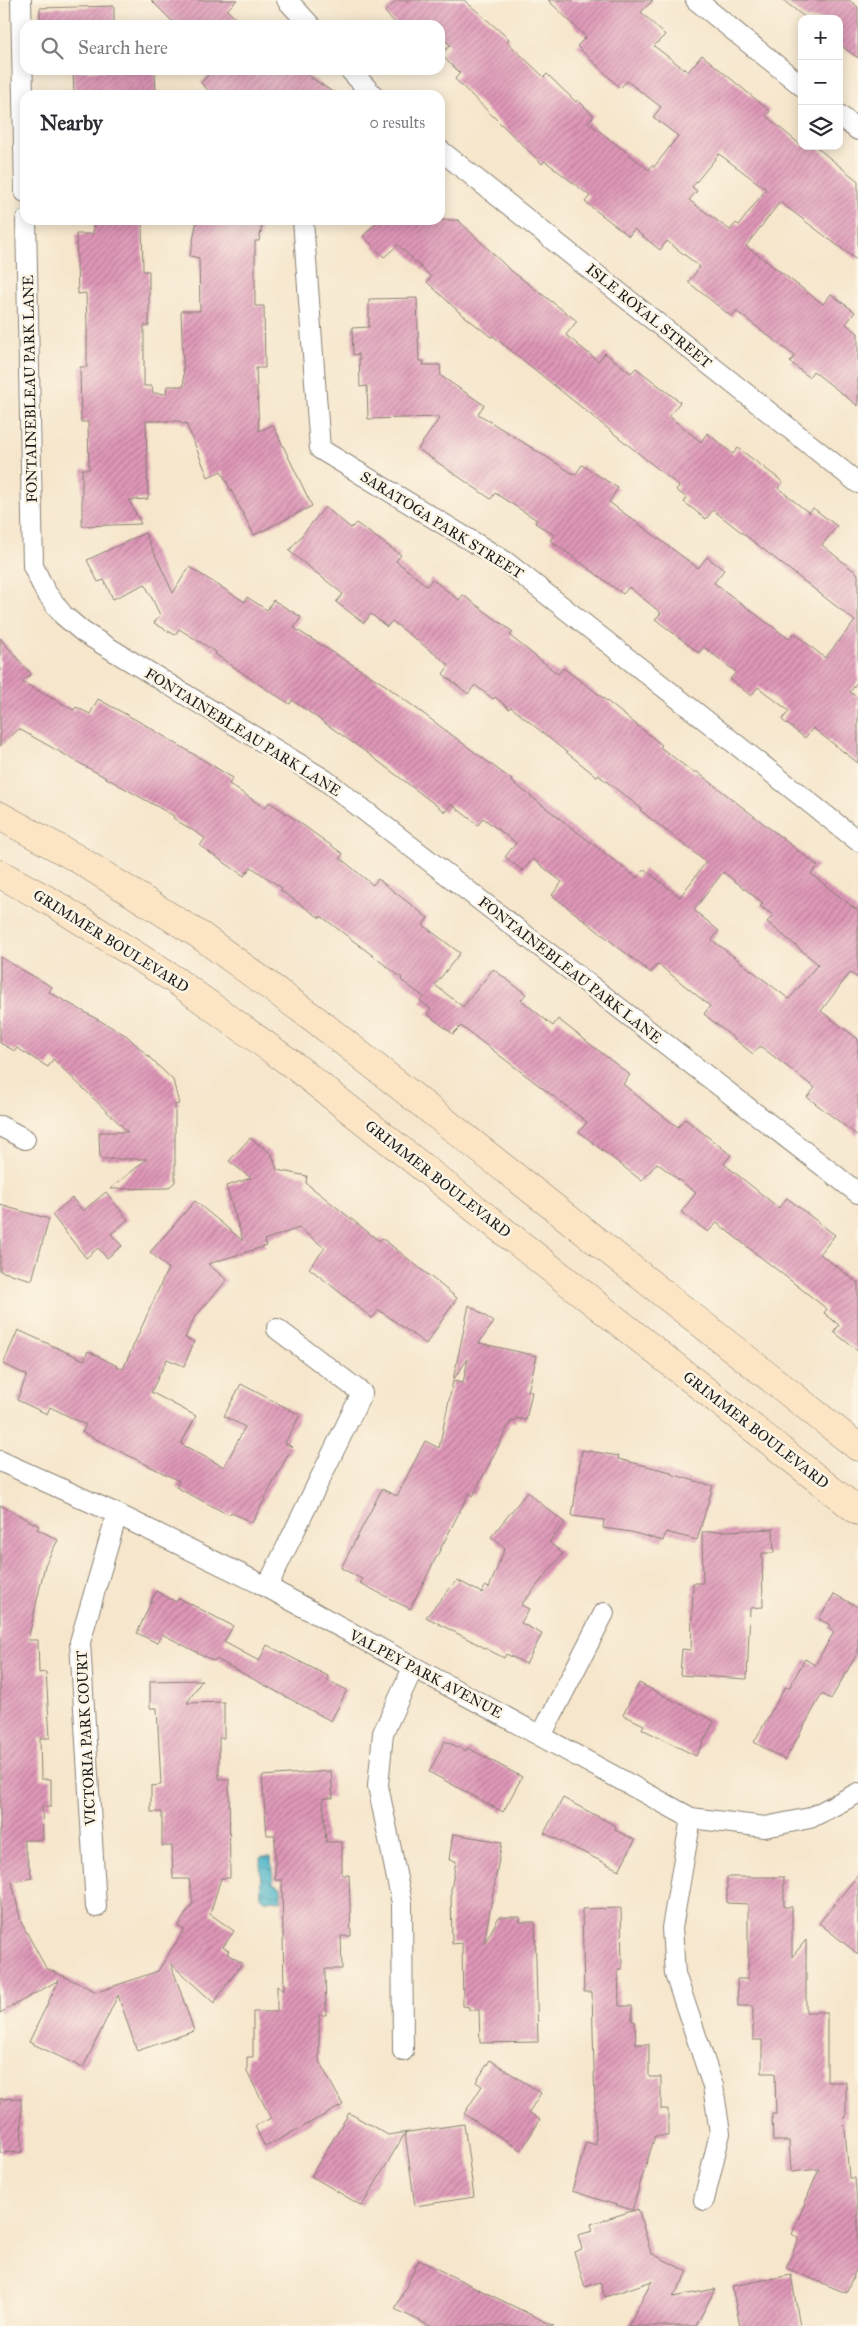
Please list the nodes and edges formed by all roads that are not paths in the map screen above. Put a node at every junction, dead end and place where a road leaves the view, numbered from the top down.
1 (20, 0) edge
2 (287, 0) edge
3 (696, 0) edge
4 (21, 20) edge
5 (305, 20) edge
6 (22, 75) edge
7 (355, 75) edge
8 (798, 83) edge
9 (22, 90) edge
10 (368, 90) edge
11 (843, 118) edge
12 (858, 130) edge
13 (445, 154) edge
14 (26, 225) edge
15 (303, 225) edge
16 (858, 483) edge
17 (0, 816) edge
18 (858, 841) edge
19 (0, 874) edge
20 (0, 1126) edge
21 (25, 1139) dead end
22 (858, 1192) edge
23 (277, 1329) dead end
24 (858, 1447) edge
25 (0, 1461) edge
26 (858, 1510) edge
27 (117, 1514) junction
28 (267, 1587) junction
29 (604, 1613) dead end
30 (413, 1668) junction
31 (541, 1736) junction
32 (858, 1793) edge
33 (691, 1818) junction
34 (96, 1907) dead end
35 (402, 2051) dead end
36 (704, 2200) dead end

1 - 4 street
2 - 5 street
3 - 8 street
6 - 9 street
7 - 10 street
11 - 12 street
13 - 16 street, ISLE ROYAL STREET
14 - 22 street, FONTAINEBLEAU PARK LANE
15 - 18 street, SARATOGA PARK STREET
17 - 24 main road
19 - 26 main road, GRIMMER BOULEVARD
20 - 21 street
23 - 28 street
25 - 27 street, VALPEY PARK AVENUE
27 - 28 street, VALPEY PARK AVENUE
27 - 34 street, VICTORIA PARK COURT
28 - 30 street, VALPEY PARK AVENUE
29 - 31 street
30 - 31 street, VALPEY PARK AVENUE
30 - 35 street
31 - 33 street, VALPEY PARK AVENUE
32 - 33 street, VALPEY PARK AVENUE
33 - 36 street

